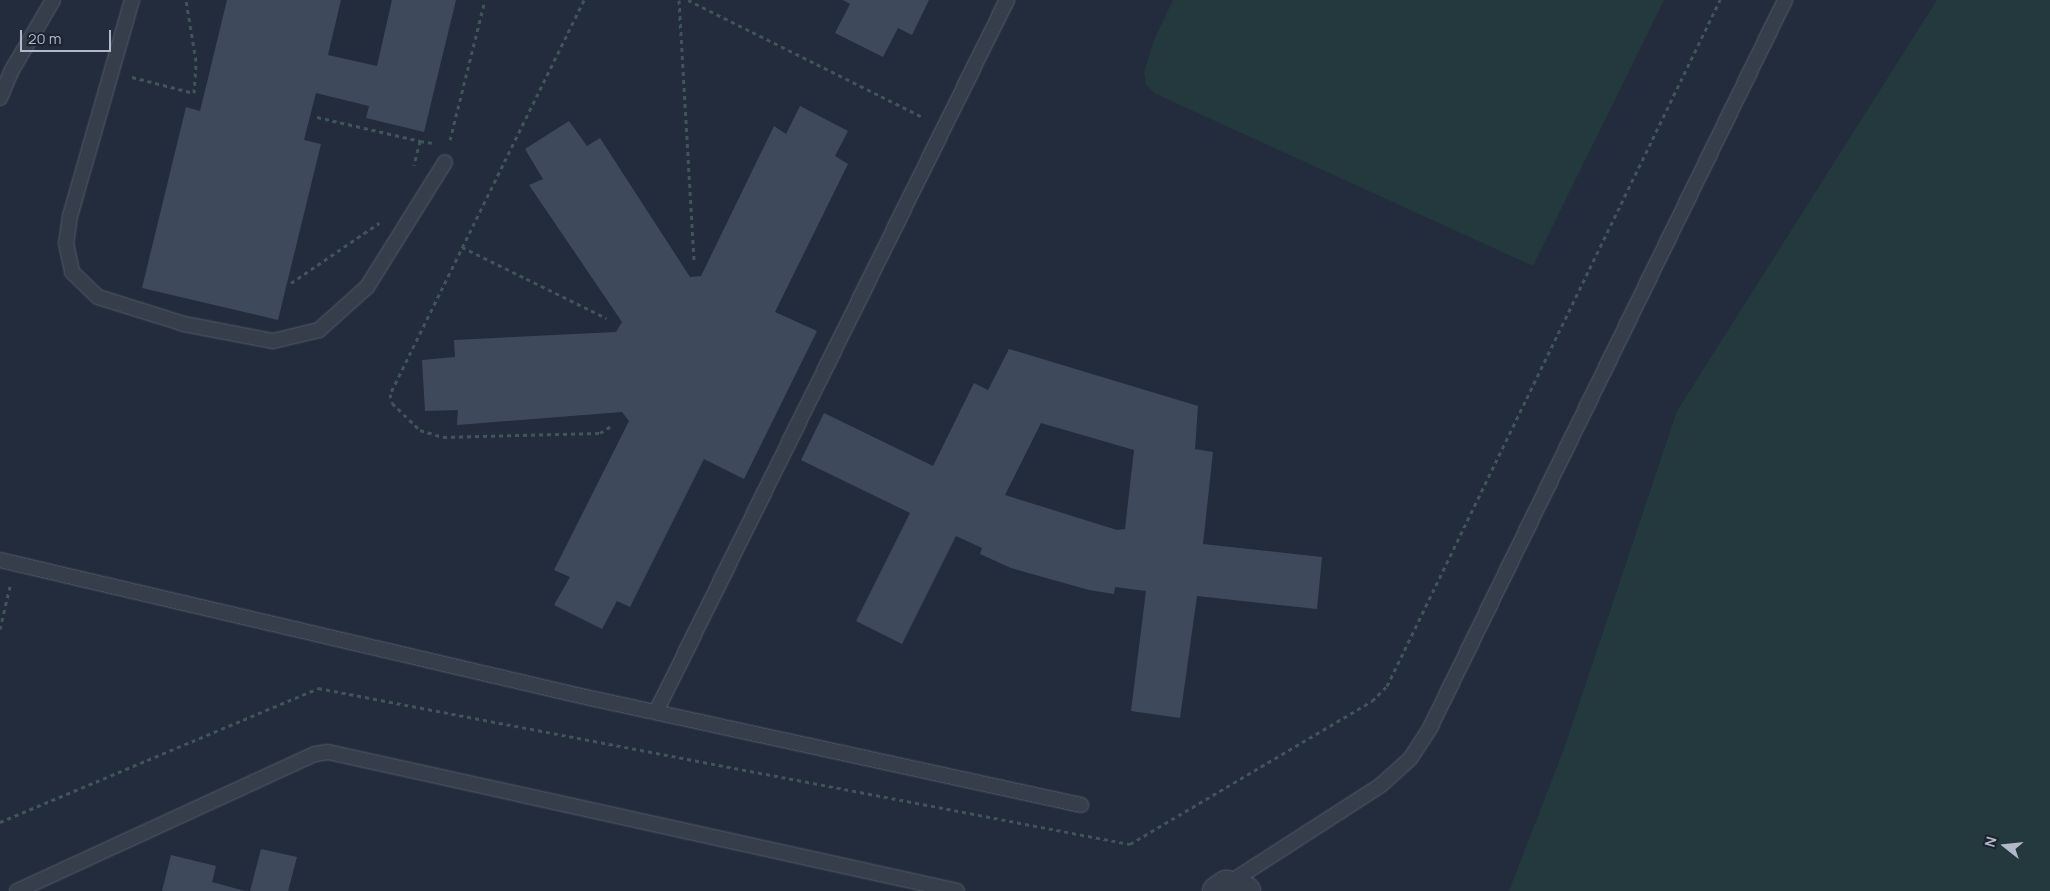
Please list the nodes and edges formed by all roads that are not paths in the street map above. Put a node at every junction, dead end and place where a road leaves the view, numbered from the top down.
1 (53, 0) edge
2 (132, 0) edge
3 (1007, 0) edge
4 (1785, 0) edge
5 (0, 98) edge
6 (445, 162) road end
7 (0, 560) edge
8 (656, 712) junction
9 (1081, 805) dead end
10 (1229, 889) edge
11 (17, 891) edge
12 (957, 891) edge

1 - 5 lane
2 - 6 lane
3 - 8 lane
4 - 10 lane
7 - 8 lane
8 - 9 lane
11 - 12 lane

